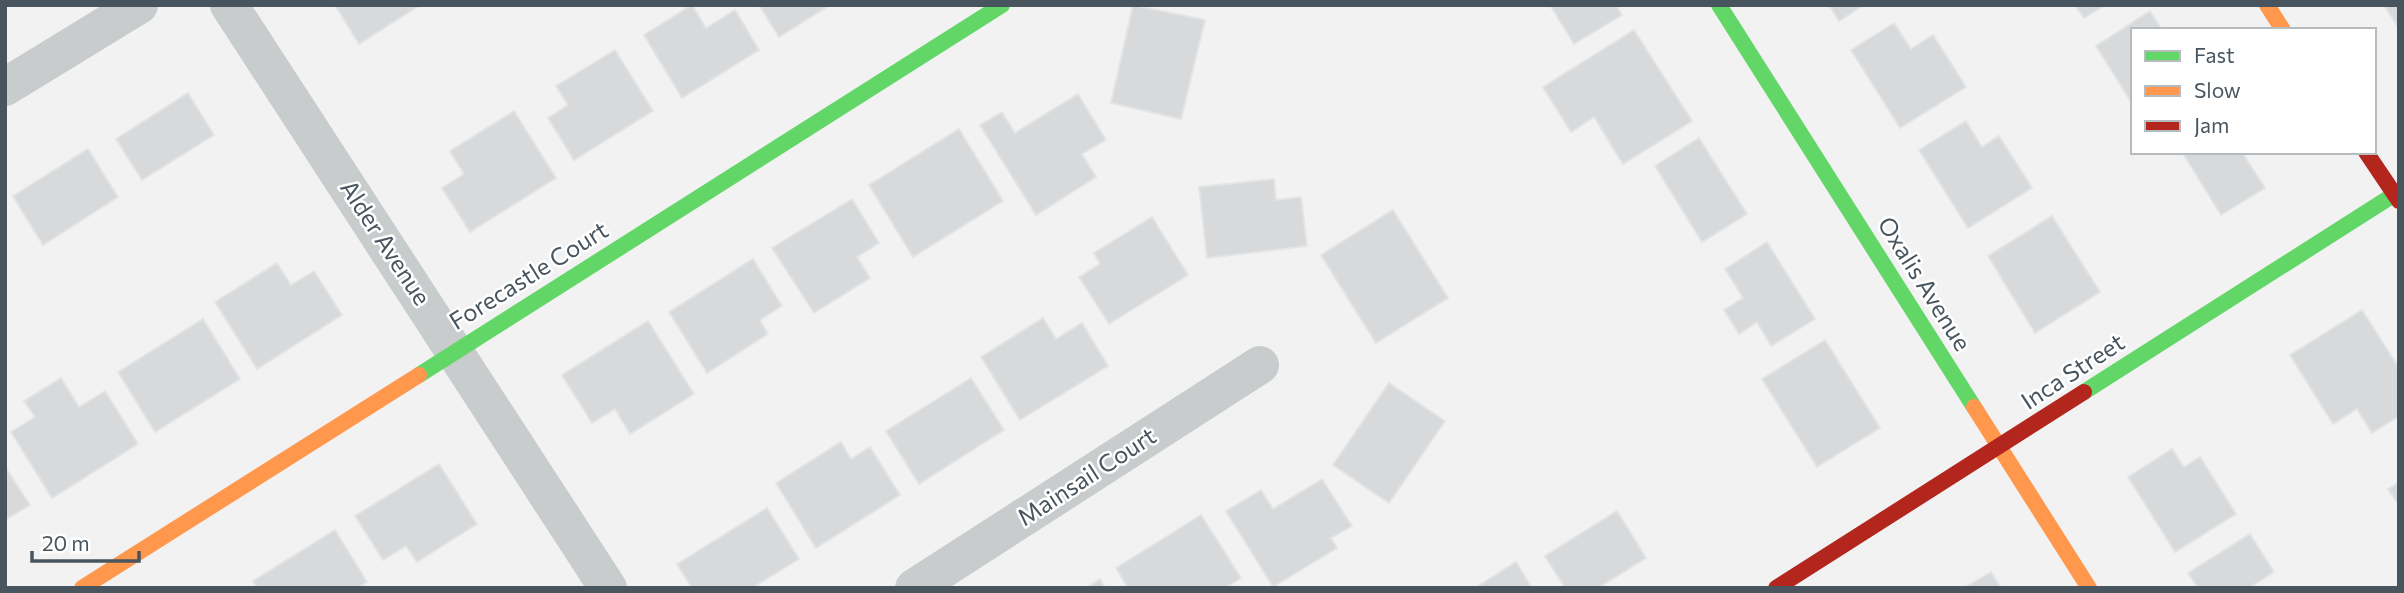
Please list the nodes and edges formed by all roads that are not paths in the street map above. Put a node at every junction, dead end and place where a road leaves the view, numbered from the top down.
1 (139, 5) edge
2 (229, 5) edge
3 (1002, 5) edge
4 (1719, 5) edge
5 (2267, 5) edge
6 (2282, 28) edge
7 (5, 88) edge
8 (2367, 154) edge
9 (2397, 197) edge
10 (454, 350) junction
11 (1260, 365) dead end
12 (2000, 446) junction
13 (82, 588) edge
14 (608, 588) edge
15 (914, 588) edge
16 (1776, 588) edge
17 (2089, 588) edge

1 - 7 street
2 - 10 street, Alder Avenue
3 - 10 street, Forecastle Court
4 - 12 street, Oxalis Avenue
5 - 6 street
8 - 9 street
9 - 12 street, Inca Street
10 - 13 street, Forecastle Court
10 - 14 street, Alder Avenue
11 - 15 street, Mainsail Court
12 - 16 street, Inca Street
12 - 17 street, Oxalis Avenue

